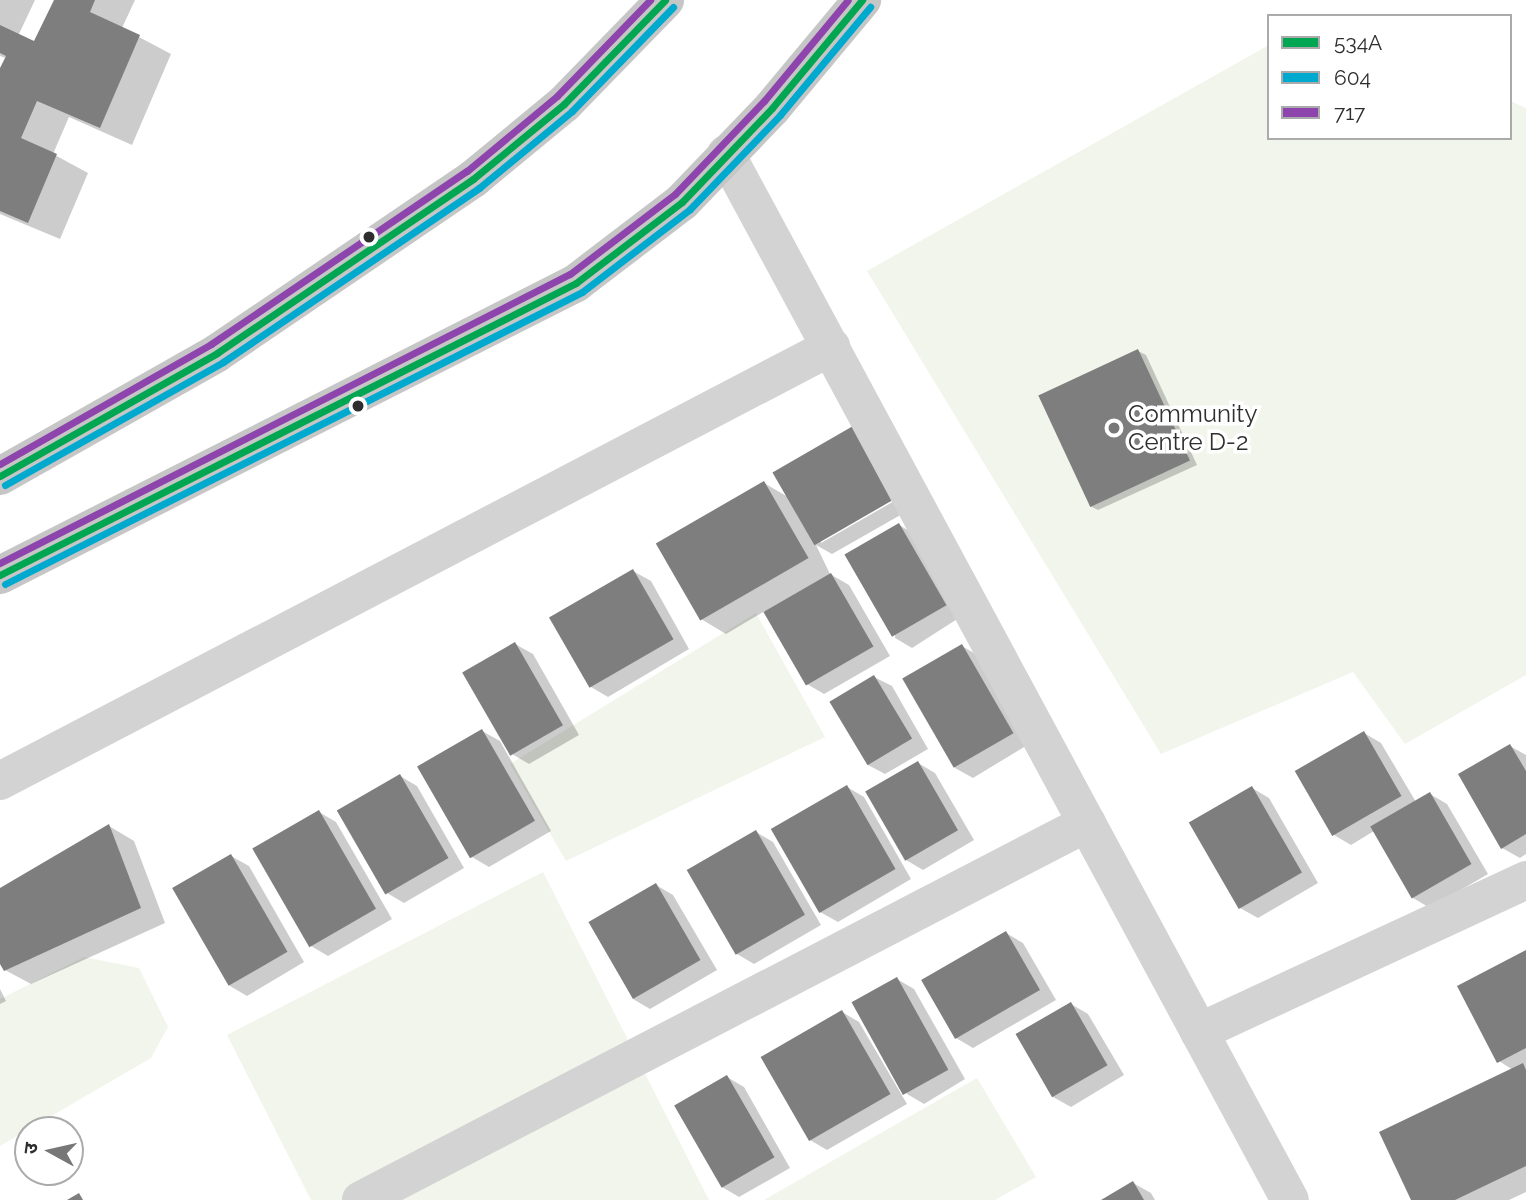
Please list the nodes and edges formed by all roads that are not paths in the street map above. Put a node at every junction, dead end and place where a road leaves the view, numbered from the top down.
1 (665, 0) edge
2 (862, 0) edge
3 (726, 154) junction
4 (831, 347) junction
5 (0, 476) edge
6 (0, 575) edge
7 (0, 781) edge
8 (1087, 823) junction
9 (1526, 880) edge
10 (1199, 1032) junction
11 (361, 1200) edge
12 (1290, 1200) edge

1 - 5 main road
2 - 3 main road
3 - 4 street
3 - 6 main road
4 - 7 street
4 - 8 street
8 - 10 street
8 - 11 street
9 - 10 street
10 - 12 street

